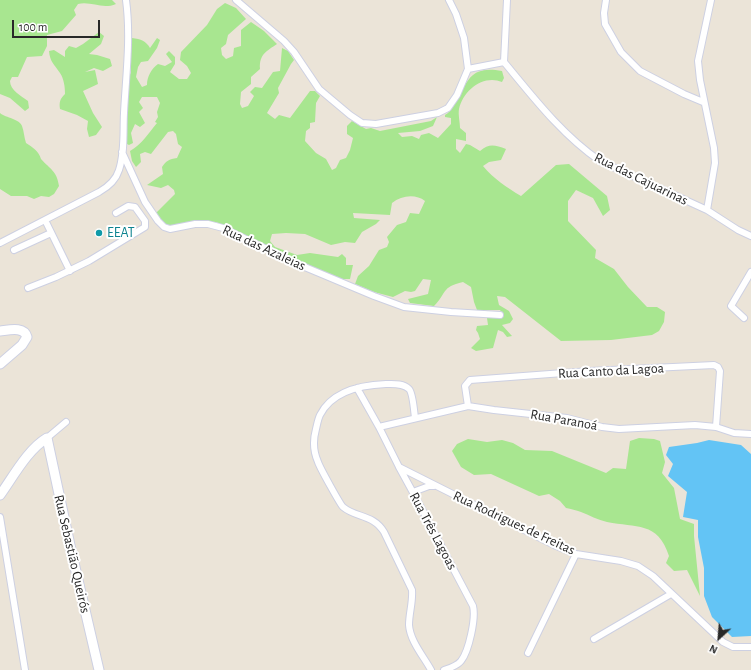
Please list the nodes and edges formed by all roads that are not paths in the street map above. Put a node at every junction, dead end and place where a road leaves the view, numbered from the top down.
1 (126, 0) edge
2 (236, 0) edge
3 (449, 0) edge
4 (507, 0) edge
5 (606, 0) edge
6 (712, 0) edge
7 (504, 62) junction
8 (468, 69) junction
9 (703, 102) junction
10 (122, 152) junction
11 (707, 210) junction
12 (116, 213) dead end
13 (45, 220) junction
14 (51, 233) junction
15 (751, 236) edge
16 (0, 243) edge
17 (14, 250) dead end
18 (70, 271) junction
19 (751, 272) edge
20 (28, 288) dead end
21 (500, 315) dead end
22 (744, 318) dead end
23 (0, 331) edge
24 (0, 364) edge
25 (357, 388) junction
26 (468, 406) junction
27 (415, 418) junction
28 (66, 422) dead end
29 (379, 427) junction
30 (716, 427) junction
31 (751, 434) edge
32 (47, 438) junction
33 (399, 468) junction
34 (438, 487) junction
35 (413, 492) junction
36 (0, 495) edge
37 (0, 517) edge
38 (576, 554) junction
39 (671, 594) junction
40 (594, 638) dead end
41 (751, 647) edge
42 (528, 654) dead end
43 (24, 670) edge
44 (99, 670) edge
45 (431, 670) edge
46 (444, 670) edge

1 - 10 street, Rua das Azaleias
2 - 8 street
3 - 8 street
4 - 7 street
5 - 9 street
6 - 9 street
7 - 8 street
7 - 11 street, Rua das Cajuarinas
9 - 11 street
10 - 13 street
10 - 21 street, Rua das Azaleias
11 - 15 street, Rua das Cajuarinas
12 - 18 street
13 - 14 street
13 - 16 street
14 - 17 street
14 - 18 street
18 - 20 street
19 - 22 street
23 - 24 street
25 - 27 street
25 - 29 street, Rua Três Lagoas
25 - 45 street
26 - 27 street, Rua Paranoá
26 - 30 street, Rua Paranoá
26 - 30 street, Rua Canto da Lagoa
27 - 29 street, Rua Paranoá
28 - 32 street
29 - 33 street, Rua Três Lagoas
30 - 31 street, Rua Paranoá
32 - 36 street
32 - 44 street, Rua Sebastião Queirós
33 - 34 street, Rua Rodrigues de Freitas
33 - 35 street, Rua Três Lagoas
34 - 35 street, Rua Rodrigues de Freitas
34 - 38 street, Rua Rodrigues de Freitas
35 - 46 street, Rua Três Lagoas
37 - 43 street
38 - 39 street, Rua Rodrigues de Freitas
38 - 42 street
39 - 40 street
39 - 41 street, Rua Rodrigues de Freitas

